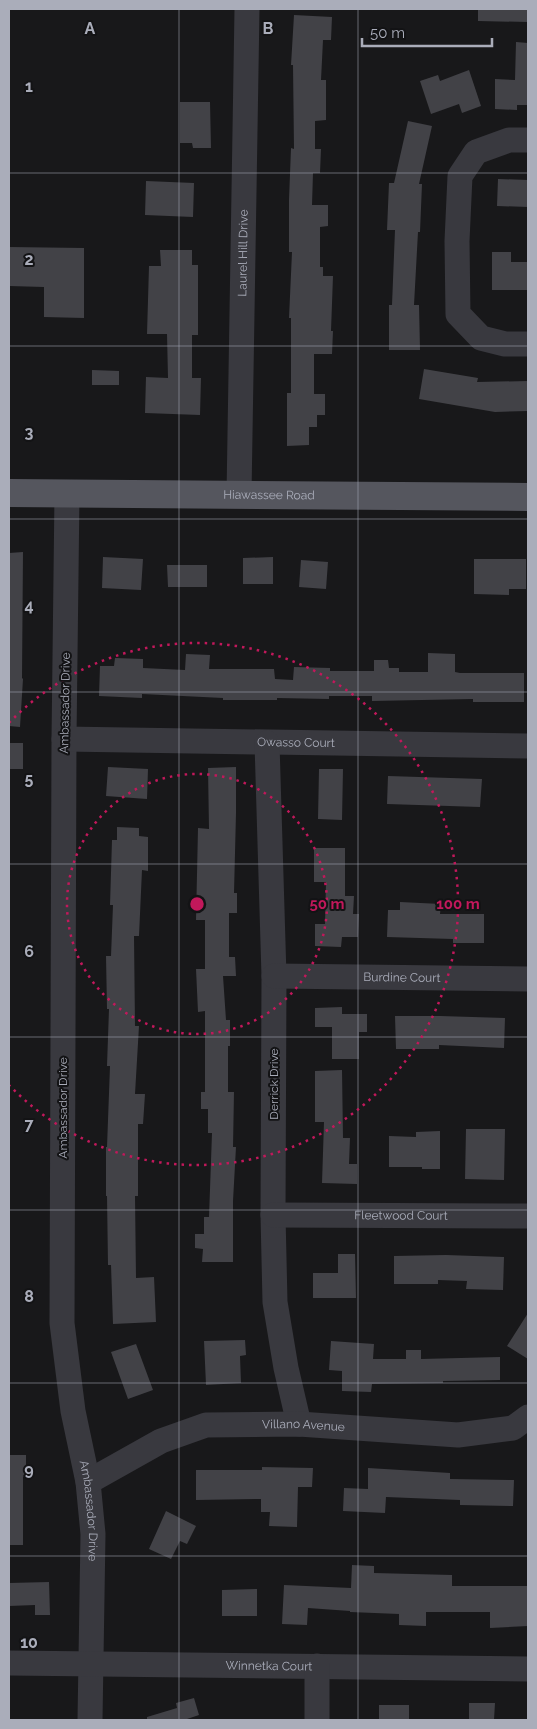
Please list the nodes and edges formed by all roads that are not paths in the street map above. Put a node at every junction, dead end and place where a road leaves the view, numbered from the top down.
1 (247, 9) edge
2 (528, 140) edge
3 (528, 344) edge
4 (9, 493) edge
5 (67, 493) junction
6 (240, 495) junction
7 (528, 497) edge
8 (64, 740) junction
9 (267, 742) junction
10 (528, 746) edge
11 (274, 976) junction
12 (528, 979) edge
13 (273, 1215) junction
14 (528, 1216) edge
15 (528, 1417) edge
16 (299, 1424) junction
17 (88, 1482) junction
18 (9, 1663) edge
19 (90, 1664) junction
20 (317, 1666) junction
21 (528, 1670) edge
22 (90, 1720) edge
23 (317, 1720) edge

1 - 6 street, Laurel Hill Drive
2 - 3 street
4 - 5 main road, Hiawassee Road
5 - 6 main road, Hiawassee Road
5 - 8 street, Ambassador Drive
6 - 7 main road, Hiawassee Road
8 - 9 street, Owasso Court
8 - 17 street, Ambassador Drive
9 - 10 street, Owasso Court
9 - 11 street, Derrick Drive
11 - 12 street, Burdine Court
11 - 13 street, Derrick Drive
13 - 14 street, Fleetwood Court
13 - 16 street, Derrick Drive
15 - 16 street, Villano Avenue
16 - 17 street, Villano Avenue
17 - 19 street, Ambassador Drive
18 - 19 street, Winnetka Court
19 - 20 street, Winnetka Court
19 - 22 street, Ambassador Drive
20 - 21 street, Winnetka Court
20 - 23 street

